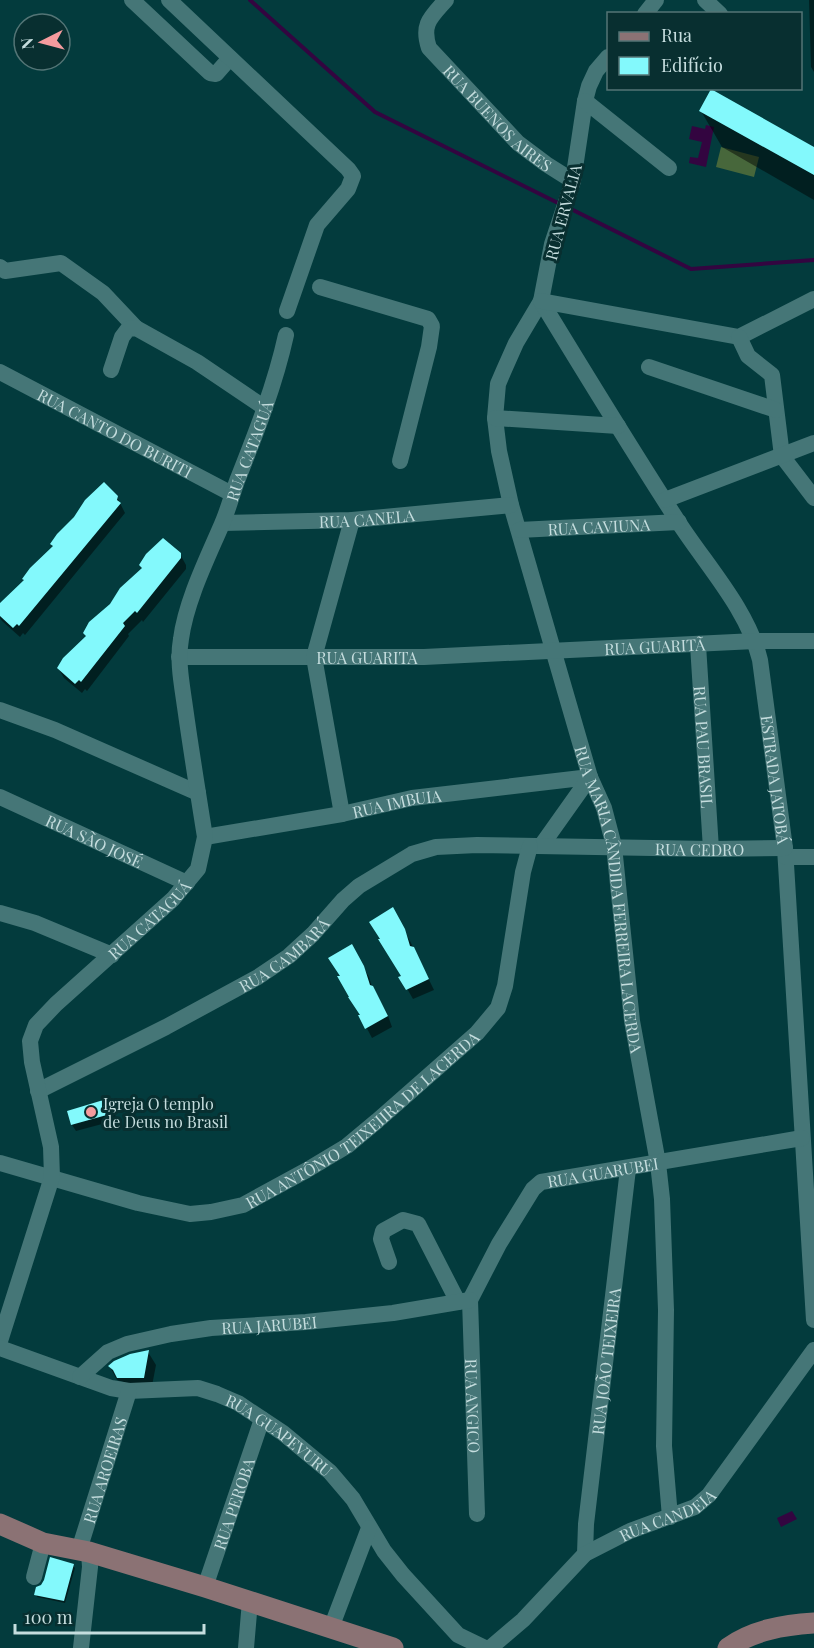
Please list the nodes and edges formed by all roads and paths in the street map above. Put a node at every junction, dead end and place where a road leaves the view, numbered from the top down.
1 (132, 0) edge
2 (169, 0) edge
3 (446, 0) edge
4 (656, 0) edge
5 (705, 0) edge
6 (647, 12) edge
7 (718, 12) edge
8 (230, 58) junction
9 (607, 59) edge
10 (585, 101) junction
11 (669, 168) dead end
12 (573, 181) junction
13 (3, 269) edge
14 (320, 286) dead end
15 (814, 299) edge
16 (541, 301) junction
17 (287, 311) dead end
18 (136, 328) junction
19 (286, 335) dead end
20 (739, 337) junction
21 (649, 367) dead end
22 (111, 370) dead end
23 (0, 372) edge
24 (265, 408) junction
25 (776, 410) junction
26 (495, 418) junction
27 (618, 426) junction
28 (814, 443) edge
29 (782, 456) junction
30 (400, 461) dead end
31 (232, 494) junction
32 (814, 498) edge
33 (665, 500) junction
34 (512, 506) junction
35 (352, 520) junction
36 (679, 522) junction
37 (223, 523) junction
38 (519, 530) junction
39 (755, 640) junction
40 (814, 641) edge
41 (698, 645) junction
42 (553, 650) junction
43 (179, 657) junction
44 (314, 657) junction
45 (0, 710) edge
46 (590, 777) junction
47 (198, 793) junction
48 (0, 797) edge
49 (342, 814) junction
50 (205, 837) junction
51 (535, 846) junction
52 (614, 846) junction
53 (711, 849) junction
54 (785, 853) junction
55 (814, 857) edge
56 (187, 883) junction
57 (0, 913) edge
58 (112, 955) junction
59 (38, 1091) junction
60 (802, 1138) junction
61 (0, 1163) edge
62 (658, 1163) junction
63 (628, 1169) junction
64 (52, 1177) junction
65 (389, 1262) dead end
66 (464, 1301) junction
67 (814, 1320) edge
68 (0, 1341) edge
69 (0, 1348) edge
70 (814, 1350) edge
71 (80, 1377) junction
72 (129, 1391) junction
73 (262, 1419) junction
74 (477, 1514) dead end
75 (670, 1518) junction
76 (0, 1524) edge
77 (369, 1528) junction
78 (43, 1543) junction
79 (84, 1551) junction
80 (585, 1554) junction
81 (34, 1576) dead end
82 (205, 1587) junction
83 (250, 1601) junction
84 (814, 1623) edge
85 (331, 1628) junction
86 (81, 1648) edge
87 (246, 1648) edge
88 (393, 1648) edge
89 (484, 1648) edge
90 (490, 1648) edge
91 (728, 1648) edge

1 - 8 street
2 - 8 street
3 - 12 street, RUA BUENOS AIRES
4 - 6 street
5 - 7 street
8 - 17 street
9 - 10 street, RUA ERVALIA
10 - 11 street
10 - 12 street, RUA ERVALIA
12 - 16 street, RUA ERVALIA
13 - 18 street
14 - 30 street
15 - 20 street
16 - 20 street
16 - 26 street, RUA MARIA CÂNDIDA FERREIRA LACERDA
16 - 27 street, ESTRADA JATOBÁ
18 - 22 street
18 - 24 street
19 - 24 street, RUA CATAGUÁ
20 - 25 street
21 - 25 street
23 - 31 street, RUA CANTO DO BURITI
24 - 31 street, RUA CATAGUÁ
25 - 29 street
26 - 27 street
26 - 34 street, RUA MARIA CÂNDIDA FERREIRA LACERDA
27 - 33 street, ESTRADA JATOBÁ
28 - 29 street
29 - 32 street
29 - 33 street
31 - 37 street, RUA CATAGUÁ
33 - 36 street, ESTRADA JATOBÁ
34 - 35 street, RUA CANELA
34 - 38 street, RUA MARIA CÂNDIDA FERREIRA LACERDA
35 - 37 street, RUA CANELA
35 - 44 street
36 - 38 street, RUA CAVIUNA
36 - 39 street, ESTRADA JATOBÁ
37 - 43 street, RUA CATAGUÁ
38 - 42 street, RUA MARIA CÂNDIDA FERREIRA LACERDA
39 - 40 street
39 - 41 street, RUA GUARITÃ
39 - 54 street, ESTRADA JATOBÁ
41 - 42 street, RUA GUARITÃ
41 - 53 street, RUA PAU BRASIL
42 - 44 street, RUA GUARITA
42 - 46 street, RUA MARIA CÂNDIDA FERREIRA LACERDA
43 - 44 street, RUA GUARITA
43 - 47 street, RUA CATAGUÁ
44 - 49 street
45 - 47 street
46 - 49 street, RUA IMBUIA
46 - 51 street
46 - 52 street, RUA MARIA CÂNDIDA FERREIRA LACERDA
47 - 50 street, RUA CATAGUÁ
48 - 56 street, RUA SÃO JOSÉ
49 - 50 street, RUA IMBUIA
50 - 56 street, RUA CATAGUÁ
51 - 52 street, RUA CAMBARÁ
51 - 59 street, RUA CAMBARÁ
51 - 64 street, RUA ANTÔNIO TEIXEIIRA DE LACERDA
52 - 53 street, RUA CEDRO
52 - 62 street, RUA MARIA CÂNDIDA FERREIRA LACERDA
53 - 54 street, RUA CEDRO
54 - 55 street, RUA CEDRO
54 - 60 street, ESTRADA JATOBÁ
56 - 58 street, RUA CATAGUÁ
57 - 58 street
58 - 59 street, RUA CATAGUÁ
59 - 64 street, RUA CATAGUÁ
60 - 62 street, RUA GUARUBEI
60 - 67 street, ESTRADA JATOBÁ
61 - 64 street, RUA ANTÔNIO TEIXEIIRA DE LACERDA
62 - 63 street, RUA GUARUBEI
62 - 75 street, RUA MARIA CÂNDIDA FERREIRA LACERDA
63 - 66 street, RUA GUARUBEI
63 - 80 street, RUA JOÃO TEIXEIRA
64 - 68 street, RUA CATAGUÁ
65 - 66 street
66 - 71 street, RUA JARUBEI
66 - 74 street, RUA ANGICO
69 - 71 street, RUA GUAPEVURU
70 - 75 street, RUA CANDEIA
71 - 72 street, RUA GUAPEVURU
72 - 73 street, RUA GUAPEVURU
72 - 79 street, RUA AROEIRAS
73 - 77 street, RUA GUAPEVURU
73 - 82 street, RUA PEROBA
75 - 80 street, RUA CANDEIA
76 - 78 main road
77 - 85 street
77 - 89 street, RUA GUAPEVURU
78 - 79 main road
78 - 81 street
79 - 82 main road
79 - 86 street, RUA AROEIRAS
80 - 90 street, RUA CANDEIA
82 - 83 main road
83 - 85 main road
83 - 87 street
84 - 91 main road
85 - 88 main road

